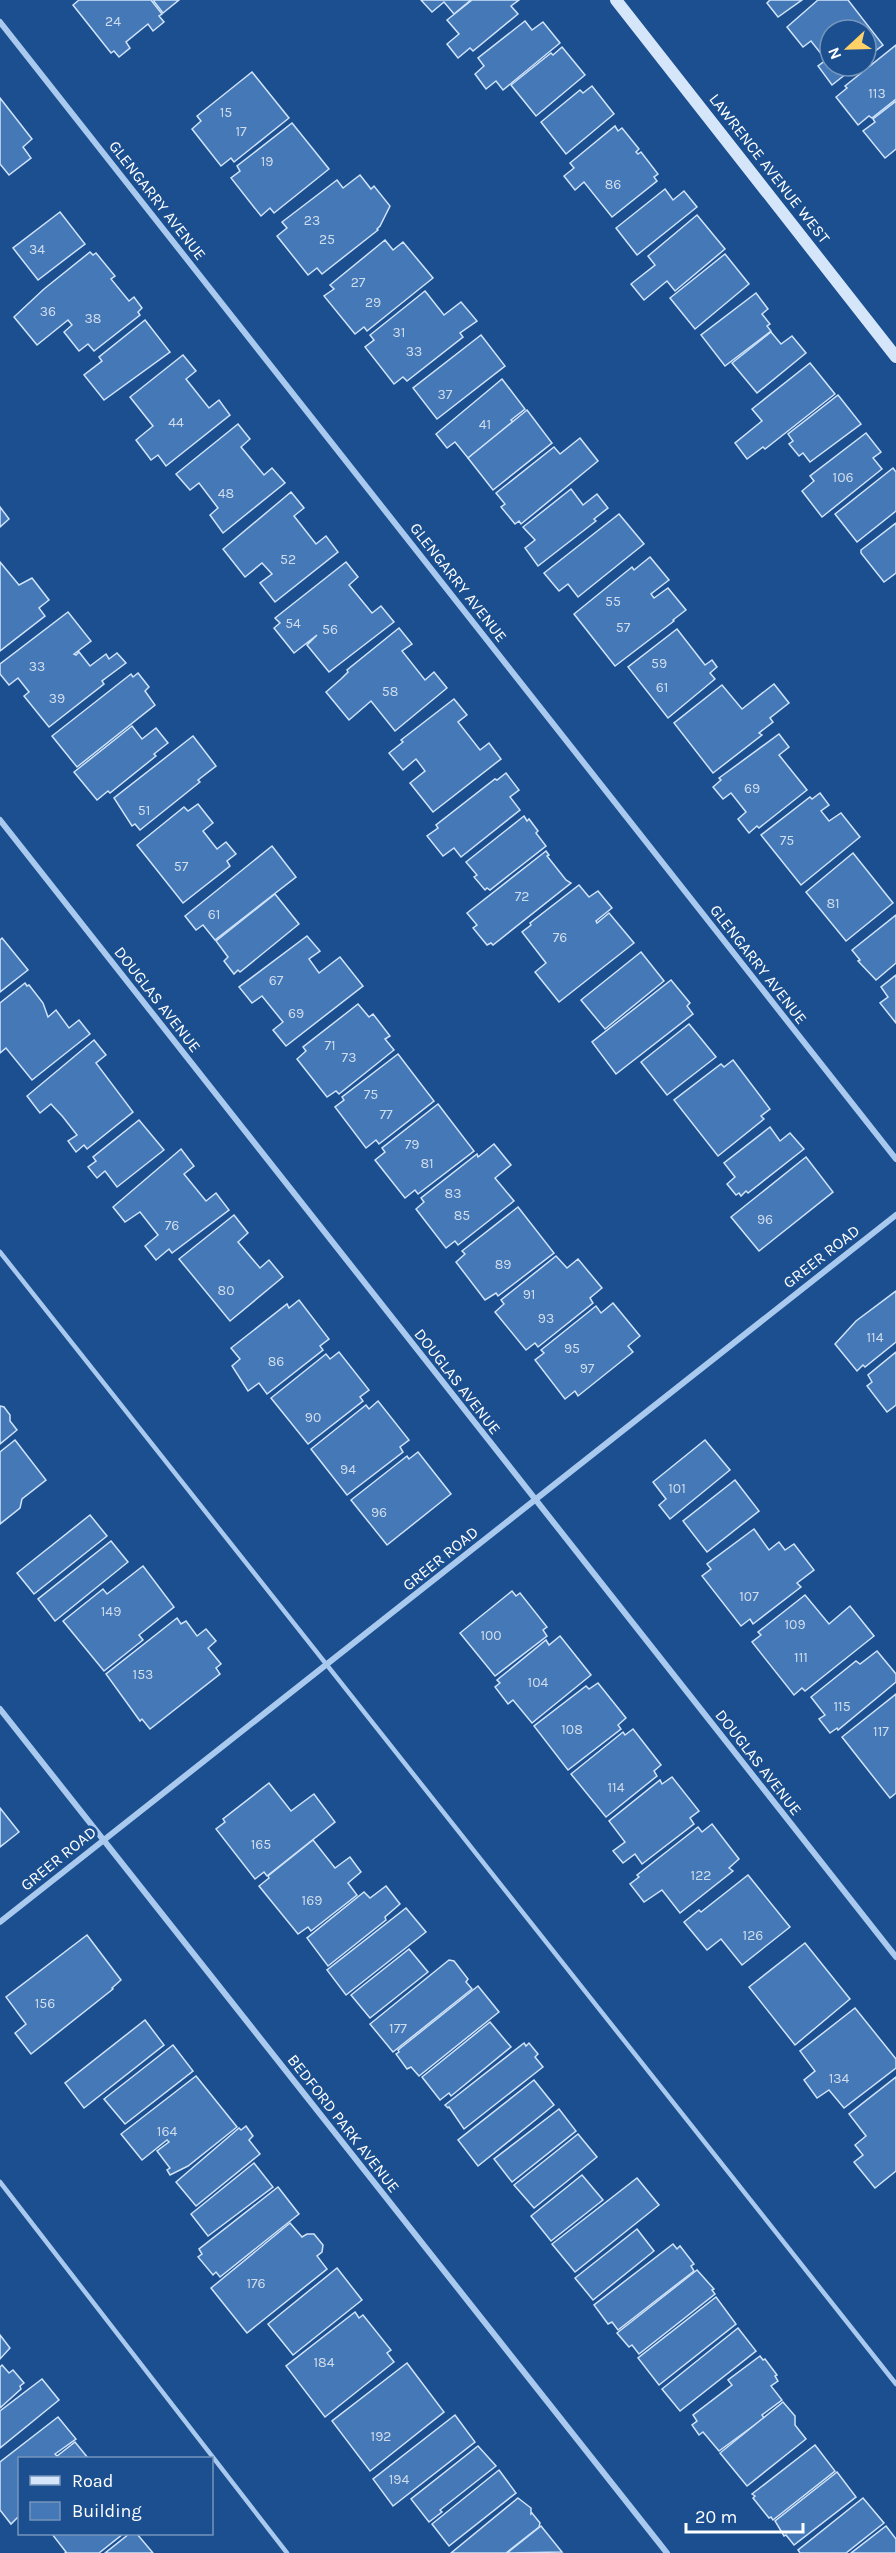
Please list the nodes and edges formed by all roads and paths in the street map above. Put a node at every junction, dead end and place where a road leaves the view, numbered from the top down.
1 (616, 0) edge
2 (0, 22) edge
3 (896, 357) edge
4 (0, 820) edge
5 (896, 1159) edge
6 (896, 1215) edge
7 (0, 1252) edge
8 (535, 1499) junction
9 (327, 1665) junction
10 (0, 1709) edge
11 (103, 1839) junction
12 (0, 1922) edge
13 (896, 1957) edge
14 (0, 2182) edge
15 (896, 2384) edge
16 (213, 2457) edge
17 (213, 2457) edge
18 (287, 2553) edge
19 (667, 2553) edge

1 - 3 main road, LAWRENCE AVENUE WEST
2 - 5 street, GLENGARRY AVENUE
4 - 8 street, DOUGLAS AVENUE
6 - 8 street, GREER ROAD
7 - 9 lane
8 - 9 street, GREER ROAD
8 - 13 street, DOUGLAS AVENUE
9 - 11 street, GREER ROAD
9 - 15 lane
10 - 11 street, BEDFORD PARK AVENUE
11 - 12 street, GREER ROAD
11 - 19 street, BEDFORD PARK AVENUE
14 - 16 lane
17 - 18 lane

